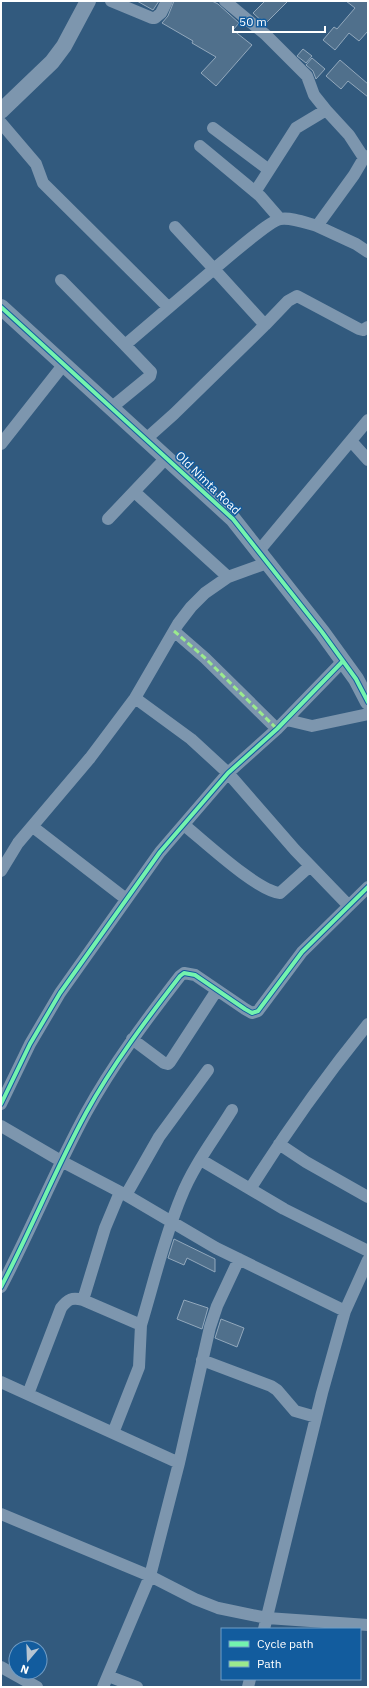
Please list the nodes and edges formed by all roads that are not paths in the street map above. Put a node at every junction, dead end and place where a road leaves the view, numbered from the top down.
1 (88, 1) edge
2 (112, 1) edge
3 (167, 1) edge
4 (225, 1) edge
5 (326, 110) junction
6 (1, 111) edge
7 (1, 124) edge
8 (213, 128) dead end
9 (200, 146) dead end
10 (366, 157) edge
11 (269, 170) junction
12 (255, 192) junction
13 (280, 219) junction
14 (317, 226) junction
15 (175, 227) dead end
16 (368, 252) edge
17 (214, 269) junction
18 (61, 280) dead end
19 (1, 307) edge
20 (168, 307) junction
21 (265, 325) junction
22 (368, 327) edge
23 (125, 345) junction
24 (64, 364) junction
25 (111, 408) junction
26 (368, 420) edge
27 (146, 439) junction
28 (350, 441) junction
29 (1, 444) edge
30 (167, 457) junction
31 (368, 460) edge
32 (139, 496) dead end
33 (108, 519) dead end
34 (263, 558) junction
35 (228, 577) junction
36 (174, 632) junction
37 (343, 661) junction
38 (134, 698) junction
39 (368, 702) edge
40 (368, 714) edge
41 (286, 720) junction
42 (277, 729) junction
43 (228, 773) junction
44 (184, 824) junction
45 (33, 826) junction
46 (310, 866) junction
47 (1, 871) edge
48 (368, 887) edge
49 (126, 899) junction
50 (349, 906) junction
51 (217, 990) junction
52 (368, 1024) edge
53 (132, 1039) junction
54 (208, 1070) dead end
55 (1, 1104) edge
56 (232, 1110) dead end
57 (1, 1126) edge
58 (279, 1144) junction
59 (201, 1160) junction
60 (61, 1161) junction
61 (250, 1190) junction
62 (123, 1193) junction
63 (368, 1197) edge
64 (172, 1222) junction
65 (368, 1251) edge
66 (239, 1259) junction
67 (368, 1260) edge
68 (1, 1287) edge
69 (83, 1300) junction
70 (345, 1311) junction
71 (141, 1325) junction
72 (202, 1360) junction
73 (1, 1382) edge
74 (28, 1394) junction
75 (316, 1417) junction
76 (113, 1433) junction
77 (179, 1463) junction
78 (1, 1514) edge
79 (150, 1576) junction
80 (367, 1622) edge
81 (266, 1624) edge
82 (1, 1667) edge
83 (106, 1682) edge
84 (37, 1687) edge
85 (137, 1687) edge

1 - 6 street
2 - 3 street
4 - 5 street
5 - 10 street
5 - 11 street
7 - 20 street
8 - 11 street
9 - 12 street
10 - 14 street
11 - 12 street
12 - 13 street
13 - 14 street
13 - 17 street
14 - 16 street
15 - 17 street
17 - 20 street
17 - 21 street
18 - 23 street
19 - 24 street, Old Nimta Road
20 - 23 street
21 - 22 street
21 - 27 street
23 - 25 street
24 - 25 street, Old Nimta Road
24 - 29 street
25 - 27 street, Old Nimta Road
26 - 28 street
27 - 30 street, Old Nimta Road
28 - 31 street
28 - 34 street
30 - 33 street
30 - 34 street, Old Nimta Road
32 - 35 street
34 - 35 street
34 - 37 street, Old Nimta Road
35 - 36 street
36 - 38 street
36 - 42 street
37 - 39 street, Old Nimta Road
37 - 41 street
38 - 43 street
38 - 45 street
40 - 41 street
41 - 42 street
42 - 43 street
43 - 44 street
43 - 46 street
44 - 46 street
44 - 49 street
45 - 47 street
45 - 49 street
46 - 50 street
48 - 50 street
49 - 55 street
50 - 51 street
51 - 53 street
51 - 53 street
52 - 58 street
53 - 60 street
54 - 62 street
56 - 59 street
57 - 60 street
58 - 61 street
58 - 63 street
59 - 61 street
59 - 64 street
60 - 62 street
60 - 68 street
61 - 65 street
62 - 64 street
62 - 69 street
64 - 66 street
64 - 71 street
66 - 70 street
66 - 72 street
67 - 70 street
69 - 71 street
69 - 74 street
70 - 75 street
71 - 76 street
72 - 75 street
72 - 77 street
73 - 74 street
74 - 76 street
75 - 81 street
76 - 77 street
77 - 79 street
78 - 79 street
79 - 81 street
79 - 83 street
80 - 81 street
82 - 84 street
83 - 85 street

